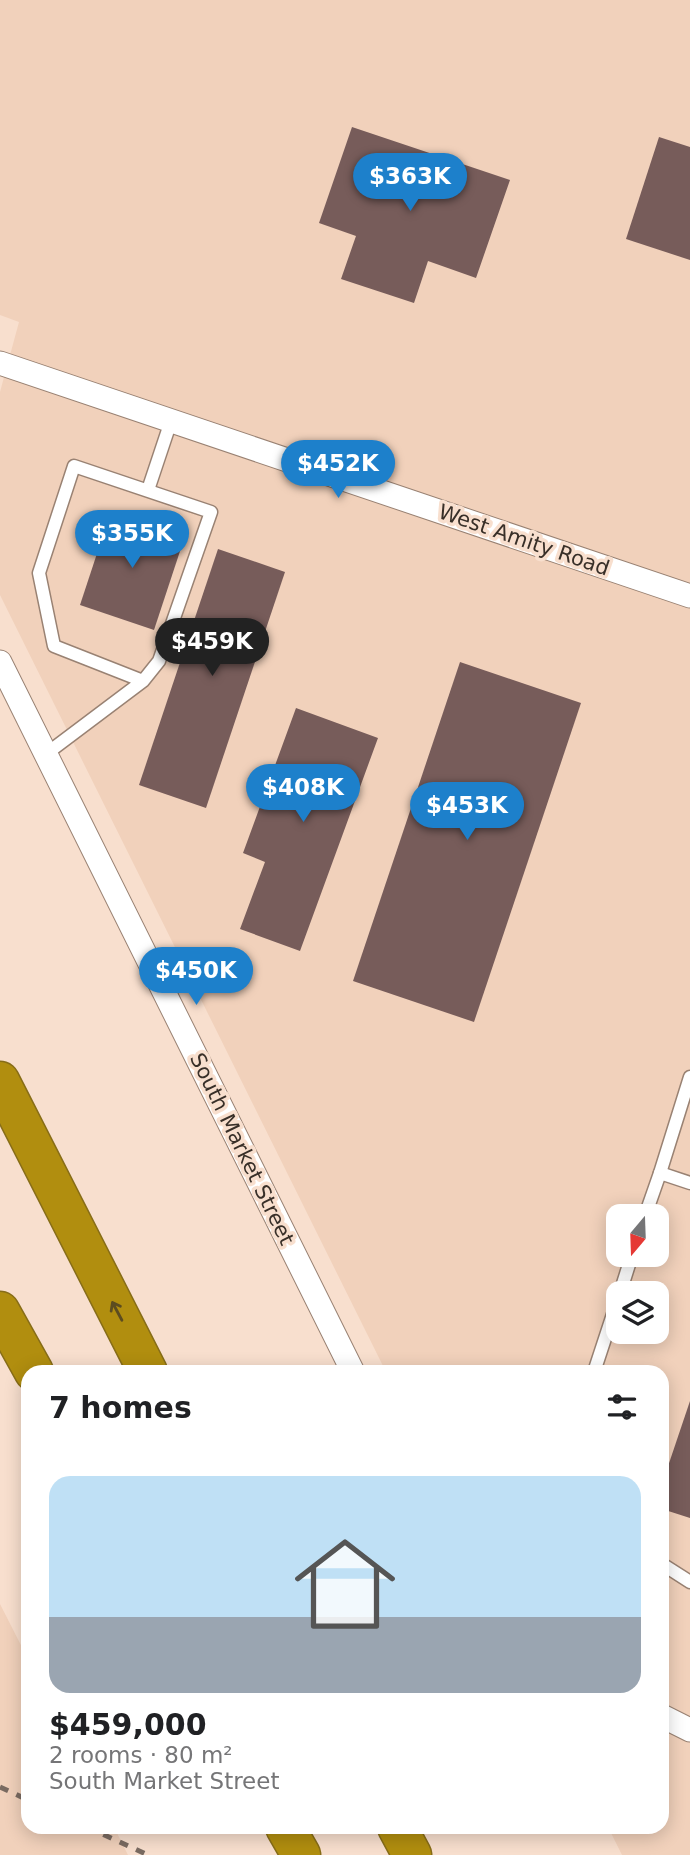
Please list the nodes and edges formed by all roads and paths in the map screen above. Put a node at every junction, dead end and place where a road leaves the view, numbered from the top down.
1 (0, 363) edge
2 (171, 421) junction
3 (148, 490) junction
4 (690, 596) edge
5 (0, 662) edge
6 (143, 681) junction
7 (46, 754) junction
8 (690, 1077) edge
9 (0, 1081) edge
10 (660, 1173) junction
11 (690, 1183) edge
12 (649, 1204) edge
13 (0, 1311) edge
14 (606, 1336) edge
15 (30, 1365) edge
16 (144, 1365) edge
17 (350, 1365) edge
18 (596, 1365) edge
19 (669, 1568) edge
20 (690, 1582) edge
21 (669, 1720) edge
22 (690, 1730) edge
23 (401, 1834) edge
24 (412, 1855) edge

1 - 2 street, West Amity Road
2 - 3 lane
2 - 4 street, West Amity Road
3 - 6 lane
3 - 6 lane
5 - 7 street, South Market Street
6 - 7 lane
7 - 17 street, South Market Street
8 - 10 lane
16 -> 9 highway
10 - 11 lane
10 - 12 lane
13 - 15 highway
14 - 18 lane
19 - 20 lane
21 - 22 street
23 - 24 highway

